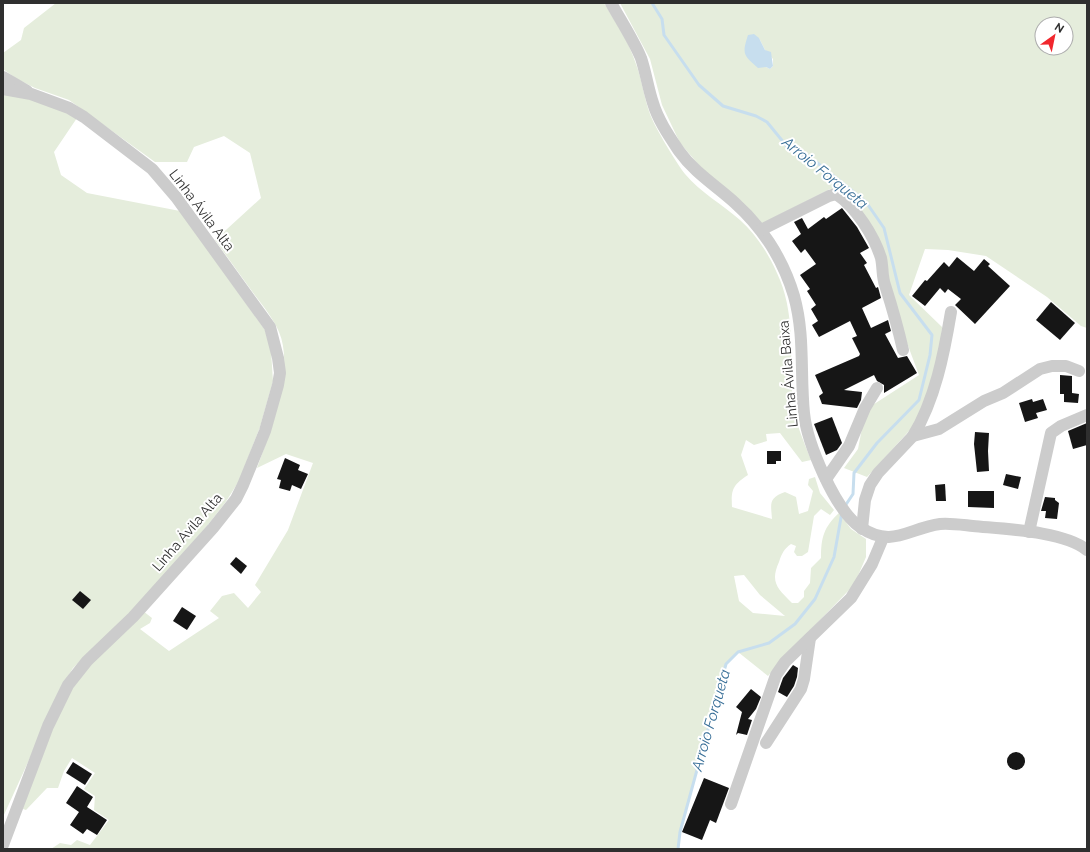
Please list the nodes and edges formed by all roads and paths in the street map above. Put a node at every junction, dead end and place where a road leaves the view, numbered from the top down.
1 (611, 3) edge
2 (3, 76) edge
3 (3, 89) edge
4 (31, 94) junction
5 (761, 230) junction
6 (951, 312) dead end
7 (903, 350) dead end
8 (1079, 371) dead end
9 (877, 388) dead end
10 (1087, 415) edge
11 (913, 436) junction
12 (826, 479) junction
13 (862, 529) junction
14 (1029, 532) junction
15 (883, 538) junction
16 (1087, 550) edge
17 (810, 638) junction
18 (766, 743) dead end
19 (731, 804) dead end
20 (3, 845) edge

1 - 5 street, Linha Ávila Baixa
2 - 4 street
3 - 4 street, Linha Ávila Alta
4 - 20 street, Linha Ávila Alta
5 - 7 street
5 - 12 street, Linha Ávila Baixa
6 - 11 street
8 - 11 street
9 - 12 street
10 - 14 street
11 - 13 street
12 - 13 street, Linha Ávila Baixa
13 - 15 street, Linha Ávila Baixa
14 - 15 street
14 - 16 street
15 - 17 street
17 - 18 street
17 - 19 street

